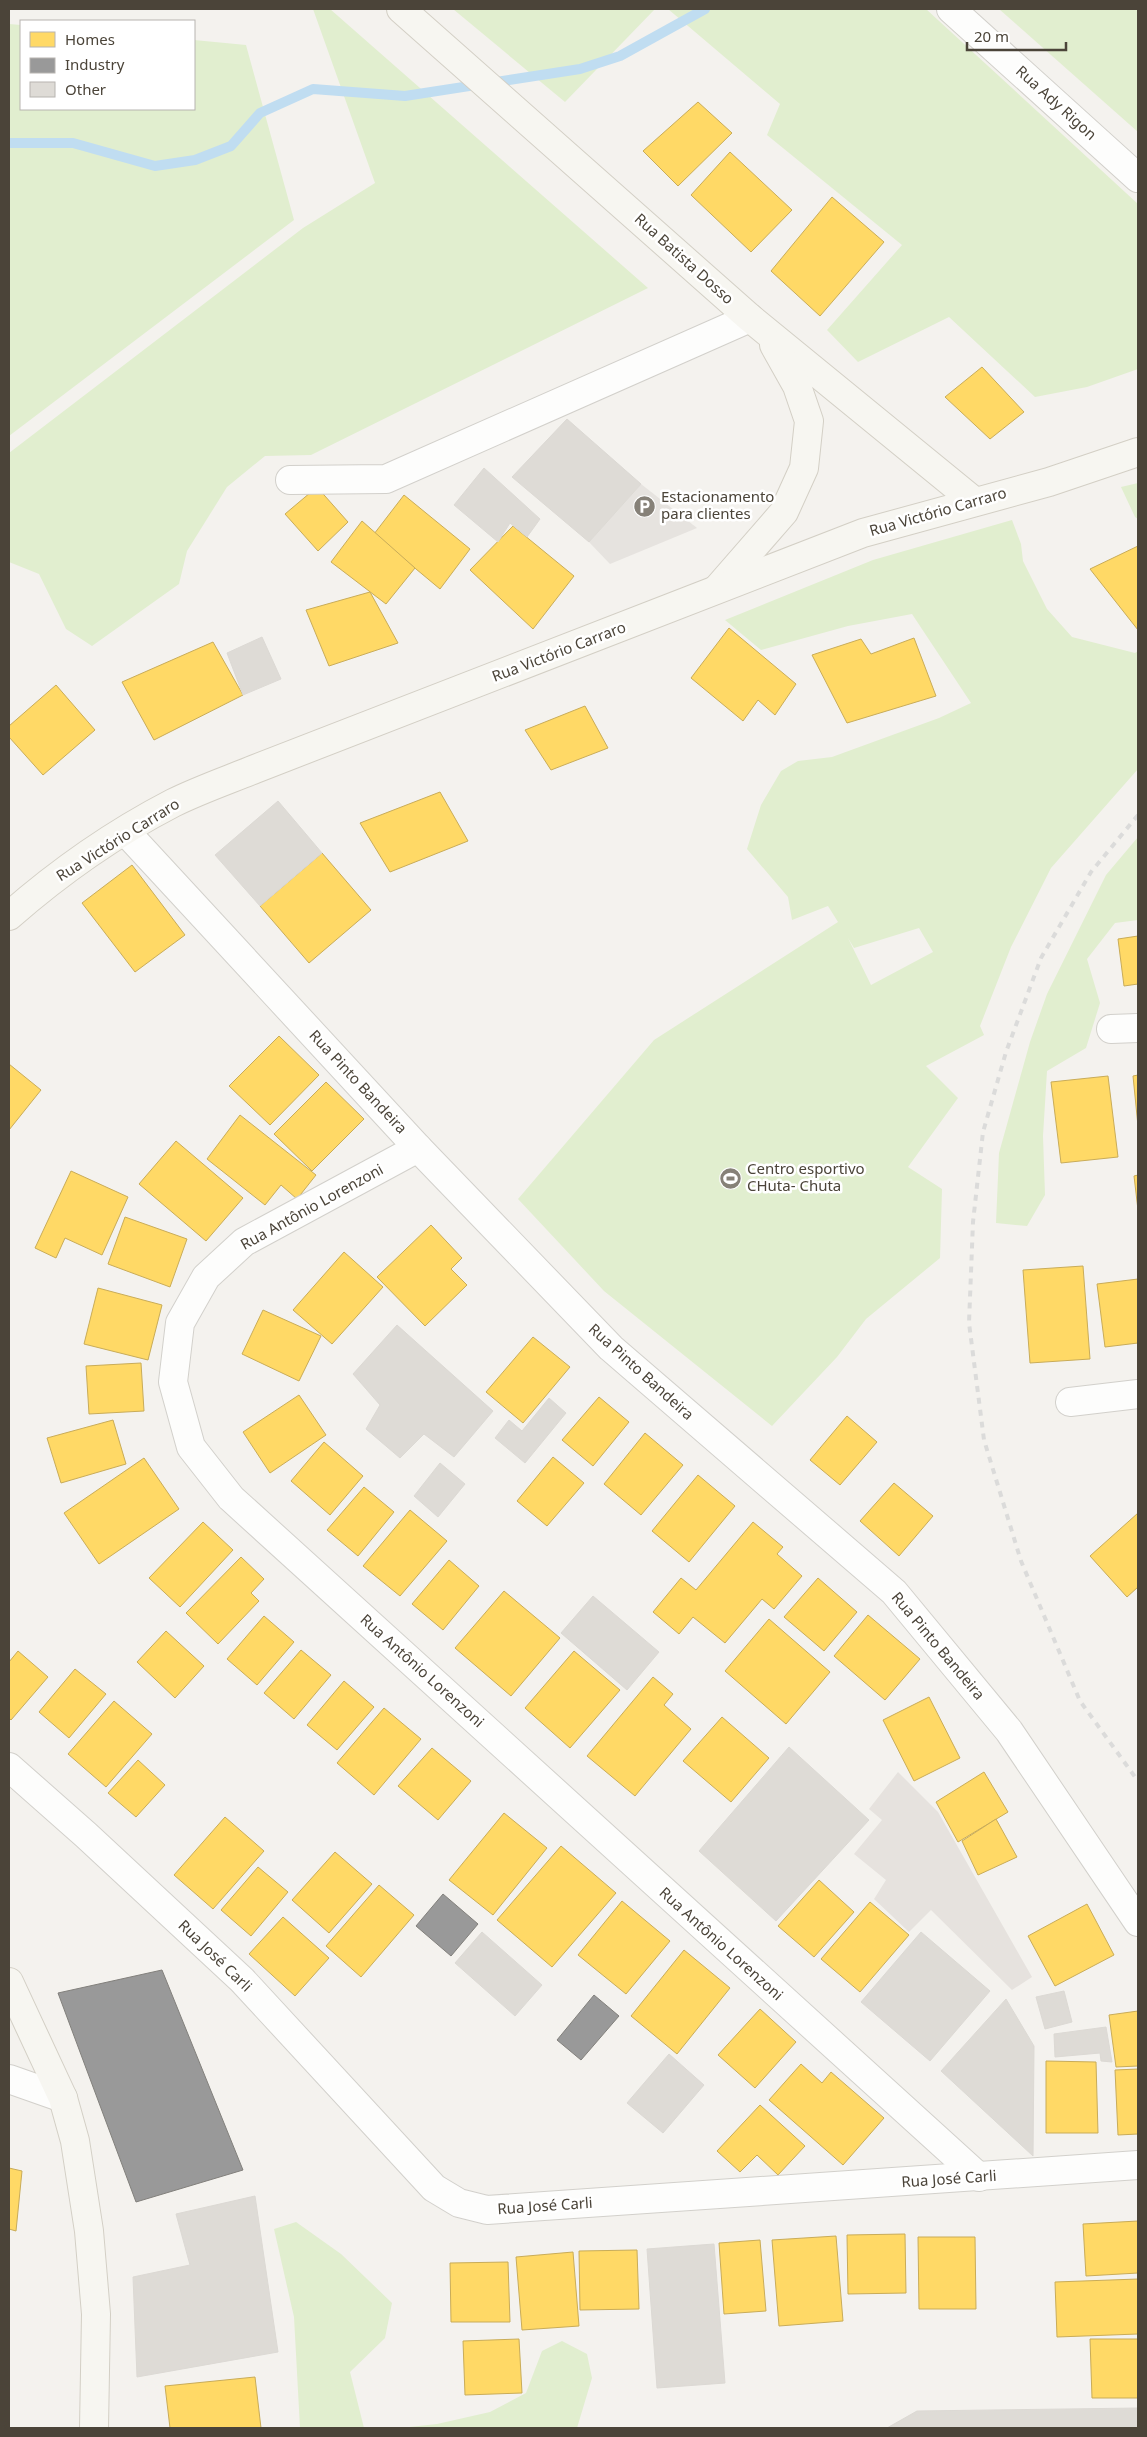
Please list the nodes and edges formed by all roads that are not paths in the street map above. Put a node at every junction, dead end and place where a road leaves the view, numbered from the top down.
1 (401, 9) edge
2 (951, 9) edge
3 (1138, 178) edge
4 (758, 324) junction
5 (1138, 452) edge
6 (290, 480) dead end
7 (974, 501) junction
8 (714, 592) junction
9 (126, 832) junction
10 (9, 916) edge
11 (1138, 1028) edge
12 (1111, 1029) dead end
13 (418, 1148) junction
14 (1138, 1394) edge
15 (1070, 1402) dead end
16 (9, 1767) edge
17 (1138, 1922) edge
18 (9, 1982) edge
19 (9, 2079) edge
20 (62, 2098) junction
21 (1138, 2165) edge
22 (978, 2177) junction
23 (94, 2428) edge

1 - 4 main road, Rua Batista Dosso
2 - 3 street, Rua Ady Rigon
4 - 6 street
4 - 7 main road, Rua Batista Dosso
4 - 8 main road
5 - 7 main road, Rua Victório Carraro
7 - 8 main road, Rua Victório Carraro
8 - 9 main road, Rua Victório Carraro
9 - 10 main road, Rua Victório Carraro
9 - 13 street, Rua Pinto Bandeira
11 - 12 street
13 - 17 street, Rua Pinto Bandeira
13 - 22 street, Rua Antônio Lorenzoni
14 - 15 street
16 - 22 street, Rua José Carli
18 - 20 main road
19 - 20 street
20 - 23 main road
21 - 22 street, Rua José Carli

